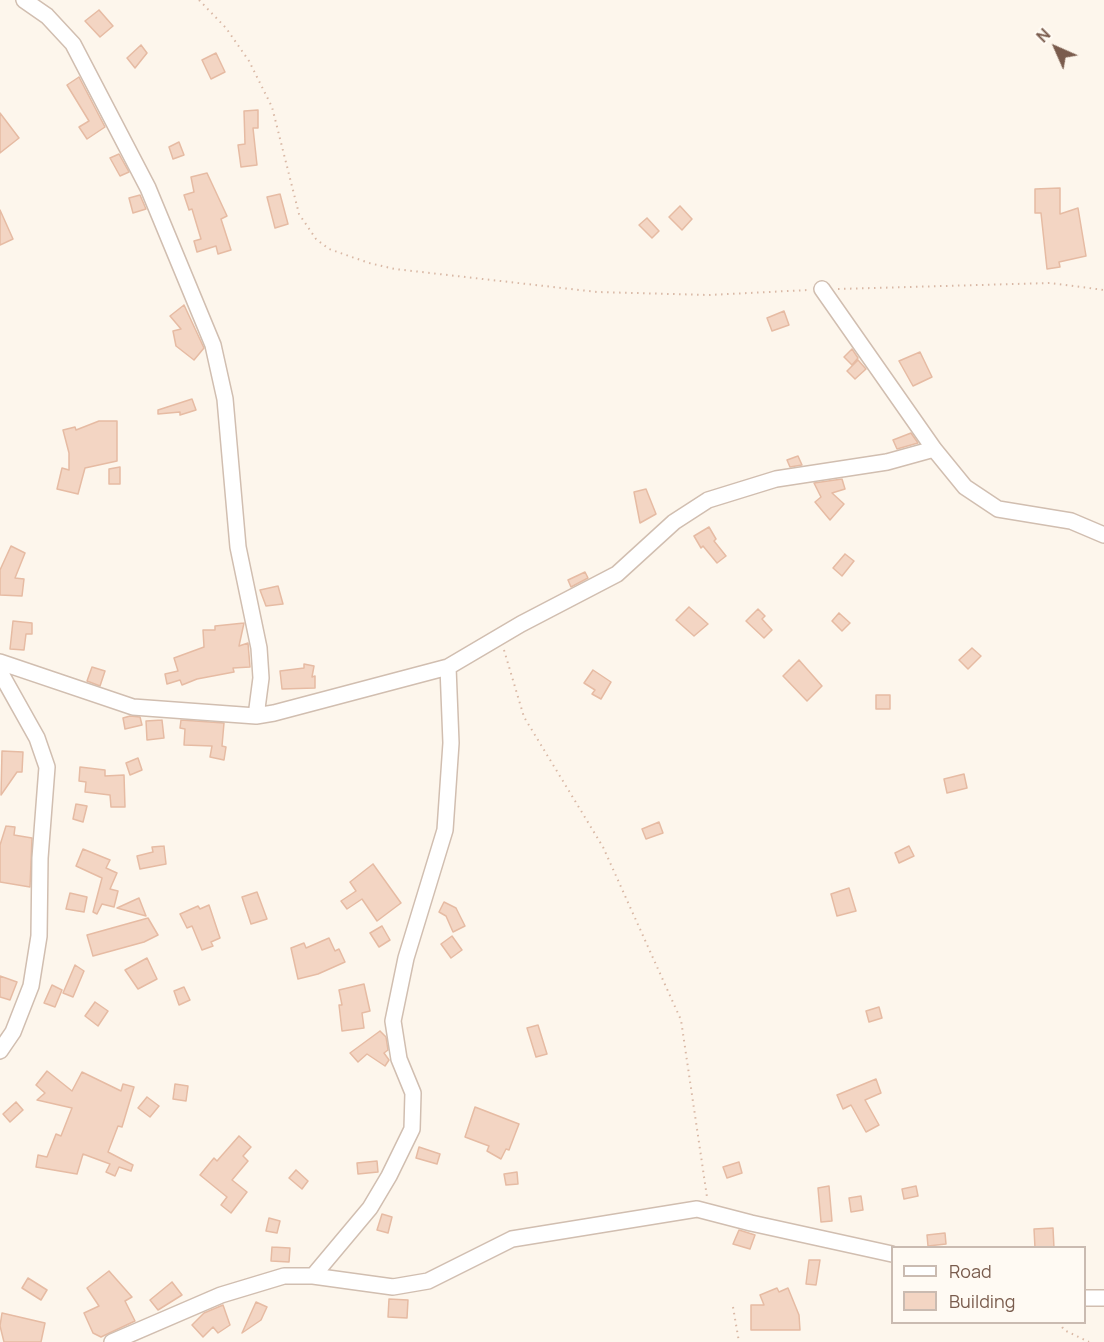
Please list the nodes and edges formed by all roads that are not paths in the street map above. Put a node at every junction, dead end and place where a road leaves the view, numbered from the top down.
1 (24, 0) edge
2 (822, 289) road end
3 (934, 449) junction
4 (1104, 535) edge
5 (0, 662) edge
6 (448, 667) junction
7 (0, 672) edge
8 (256, 716) junction
9 (0, 1051) edge
10 (891, 1254) edge
11 (313, 1276) junction
12 (1086, 1298) edge
13 (1104, 1298) edge
14 (112, 1342) edge

1 - 8 street
2 - 3 street
3 - 4 street
3 - 6 street
5 - 8 street
6 - 8 street
6 - 11 street
7 - 9 street
10 - 11 street
11 - 14 street
12 - 13 street

